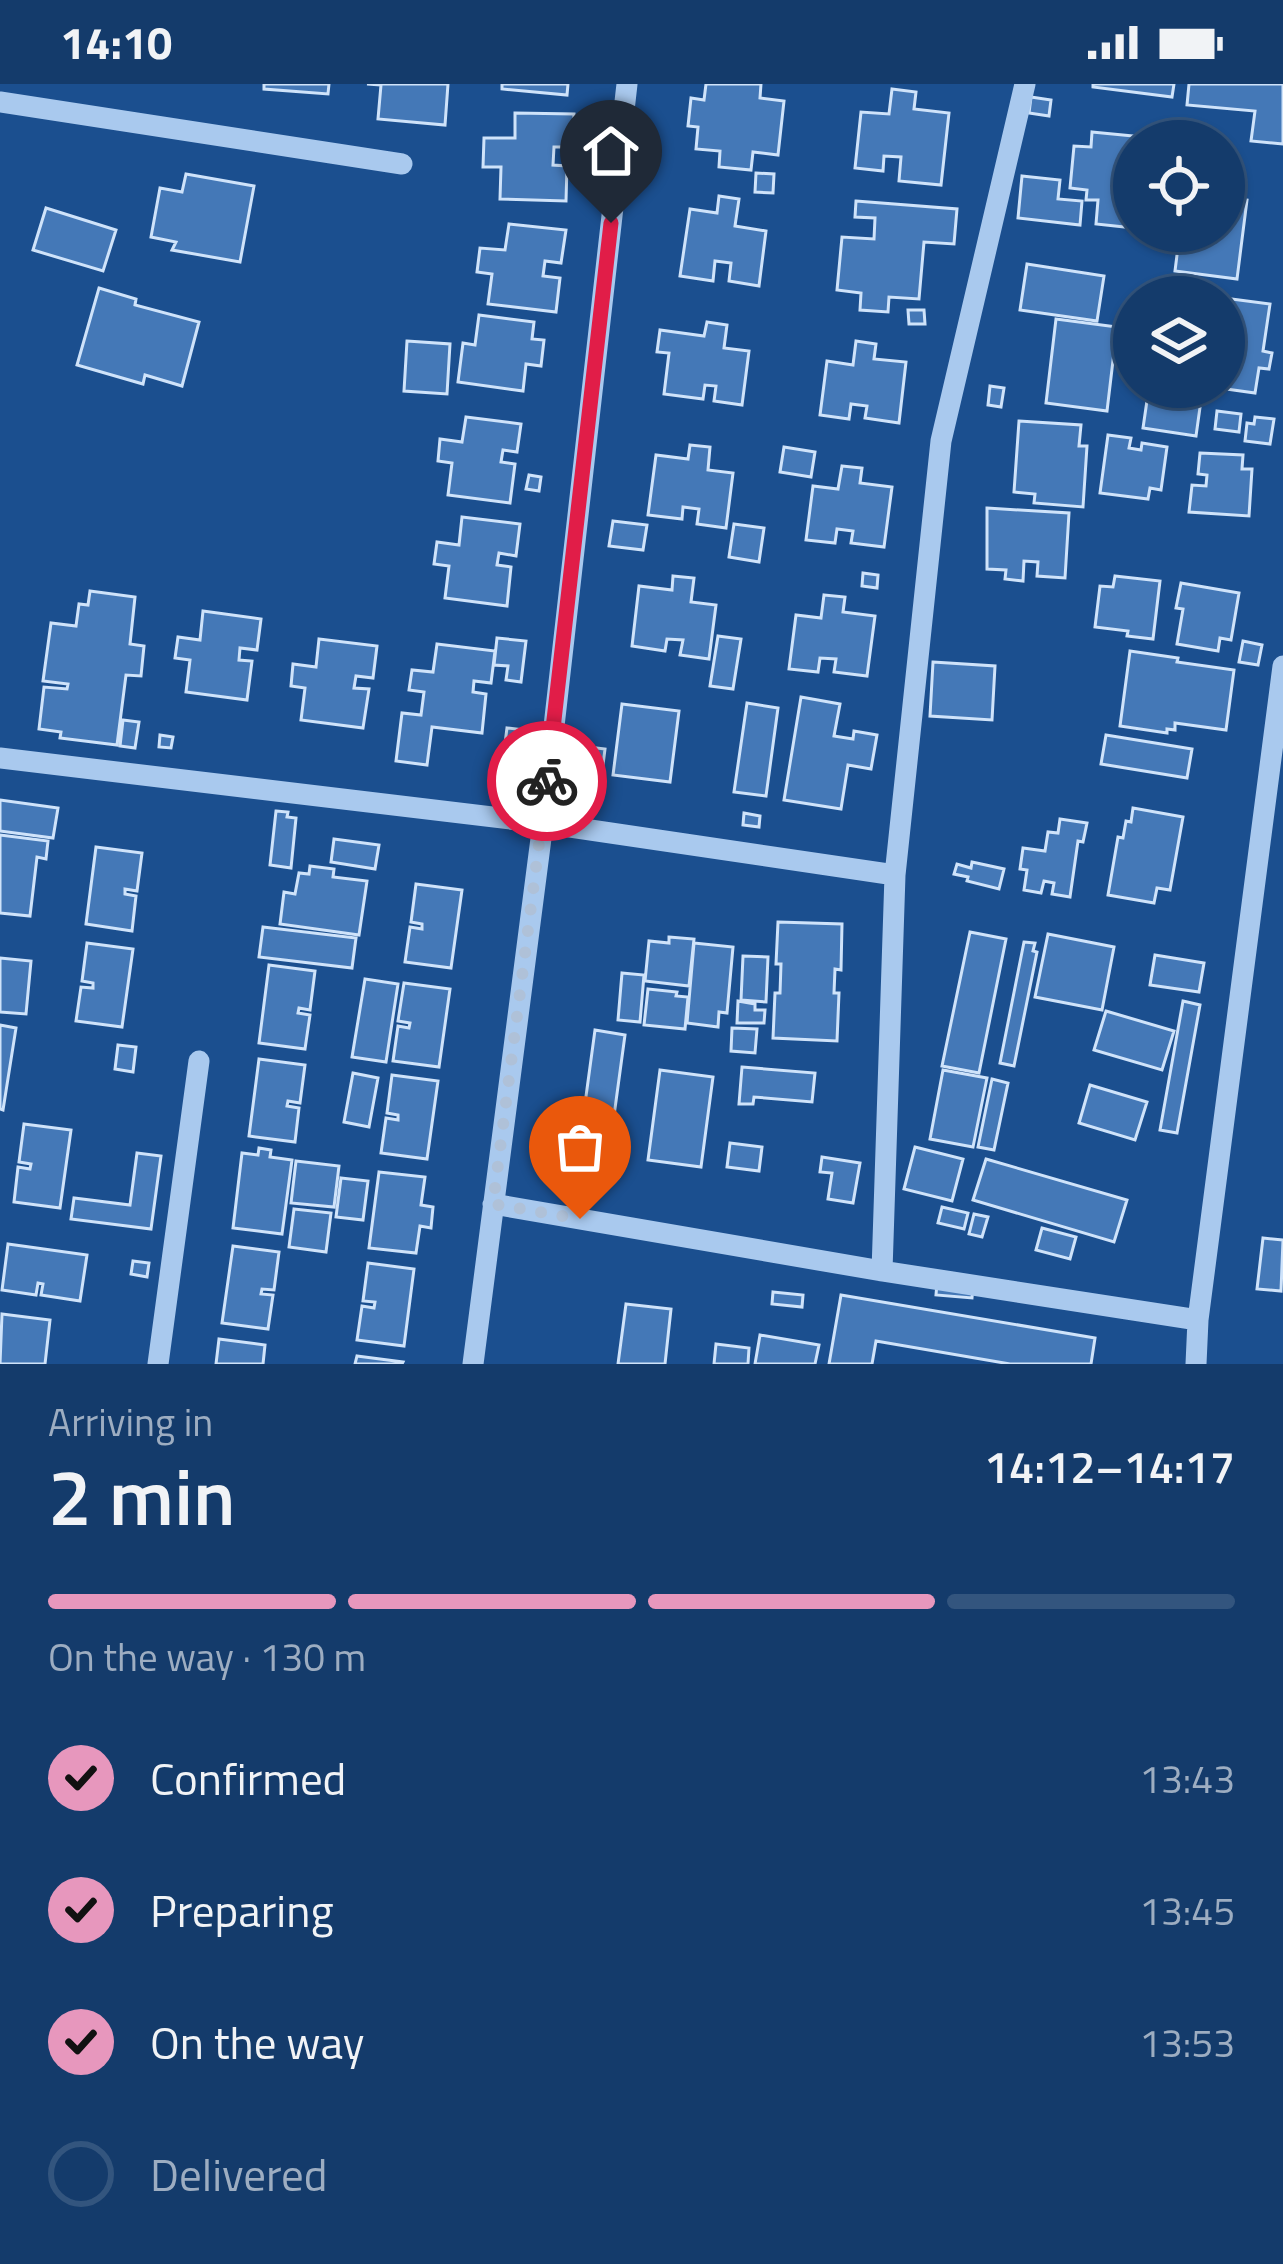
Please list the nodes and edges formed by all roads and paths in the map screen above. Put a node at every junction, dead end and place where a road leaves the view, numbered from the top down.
1 (627, 84) edge
2 (1025, 84) edge
3 (0, 102) edge
4 (402, 164) dead end
5 (1283, 666) edge
6 (0, 758) edge
7 (543, 823) junction
8 (895, 875) junction
9 (200, 1061) dead end
10 (493, 1204) junction
11 (882, 1271) junction
12 (1198, 1320) junction
13 (158, 1364) edge
14 (473, 1364) edge
15 (1196, 1364) edge

1 - 7 street
2 - 8 street
3 - 4 street
5 - 12 street
6 - 7 street
7 - 8 street
7 - 10 street
8 - 11 street
9 - 13 street
10 - 11 street
10 - 14 street
11 - 12 street
12 - 15 street

